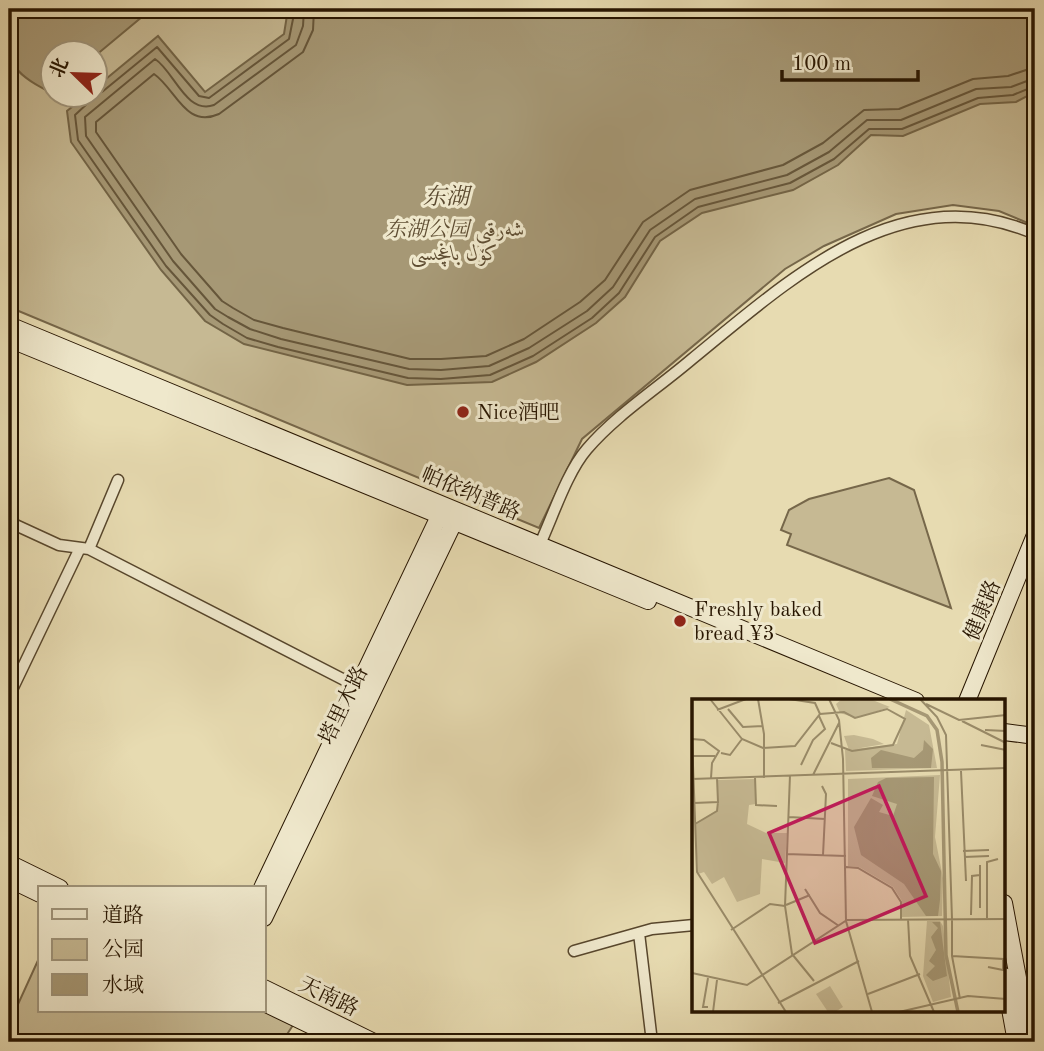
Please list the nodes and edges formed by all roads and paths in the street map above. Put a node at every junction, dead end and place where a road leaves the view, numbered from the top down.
1 (1035, 234) edge
2 (9, 325) edge
3 (9, 339) edge
4 (118, 480) dead end
5 (449, 514) junction
6 (9, 522) edge
7 (1035, 536) edge
8 (540, 544) junction
9 (85, 549) junction
10 (1035, 558) edge
11 (358, 687) junction
12 (9, 696) edge
13 (900, 699) edge
14 (911, 699) edge
15 (968, 699) edge
16 (978, 699) edge
17 (1006, 723) edge
18 (1035, 727) edge
19 (1006, 732) edge
20 (1035, 736) edge
21 (9, 863) edge
22 (9, 879) edge
23 (56, 886) edge
24 (263, 886) edge
25 (38, 893) edge
26 (1006, 913) edge
27 (266, 914) edge
28 (692, 925) edge
29 (639, 933) junction
30 (574, 951) dead end
31 (1006, 987) edge
32 (266, 989) edge
33 (266, 1004) edge
34 (345, 1042) edge
35 (374, 1042) edge
36 (652, 1042) edge
37 (1016, 1042) edge
38 (1030, 1042) edge

1 - 8 street
2 - 5 main road, 帕依纳普路
3 - 5 main road, 帕依纳普路
4 - 9 street
5 - 8 main road, 帕依纳普路
5 - 11 main road, 塔里木路
5 - 13 main road, 帕依纳普路
5 - 27 main road, 塔里木路
6 - 9 street
7 - 15 main road, 健康路
8 - 14 main road, 帕依纳普路
9 - 11 street
9 - 12 street
10 - 16 main road, 健康路
11 - 24 main road, 塔里木路
17 - 18 main road
19 - 20 main road
21 - 23 main road
22 - 25 main road
26 - 38 main road
28 - 29 street
29 - 30 street
29 - 36 street
31 - 37 main road
32 - 35 main road, 天南路
33 - 34 main road, 天南路

